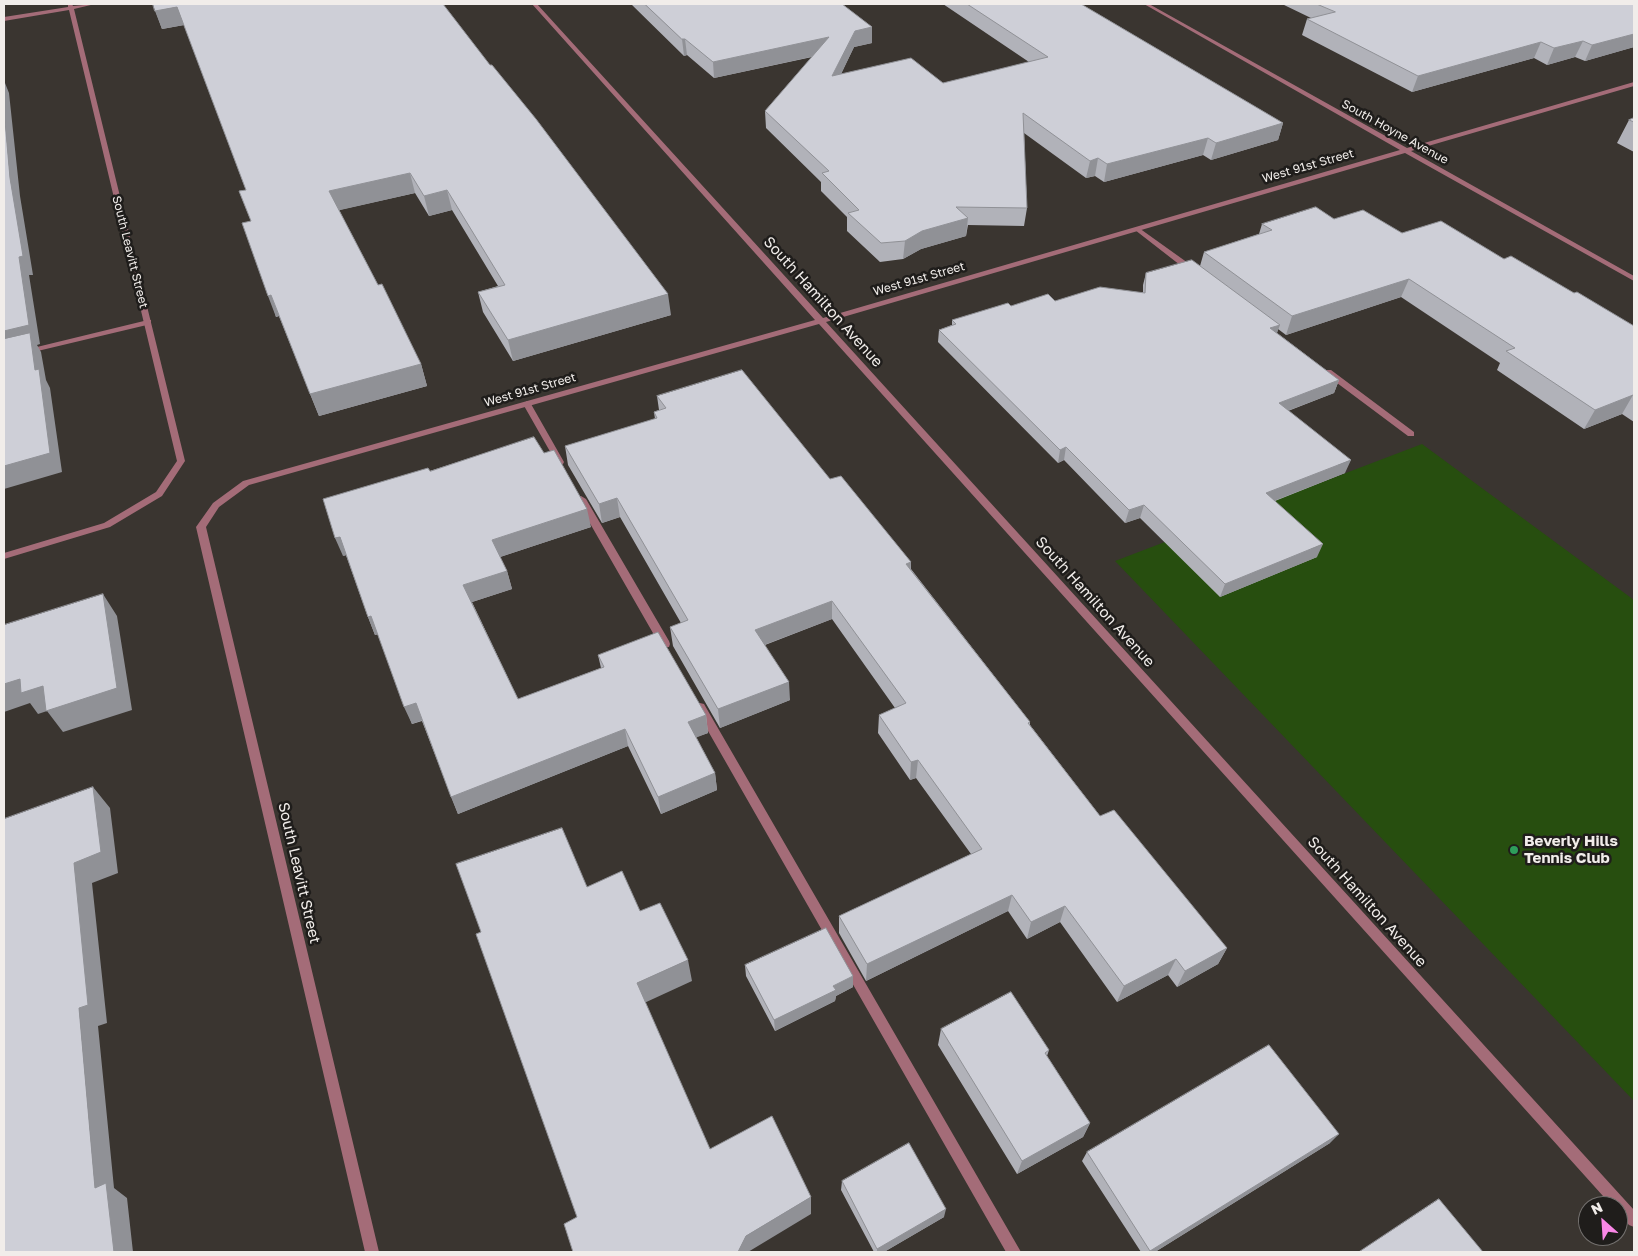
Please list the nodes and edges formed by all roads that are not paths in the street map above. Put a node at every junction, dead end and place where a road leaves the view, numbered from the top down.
1 (92, 4) edge
2 (534, 4) edge
3 (1146, 4) edge
4 (70, 6) edge
5 (4, 18) edge
6 (1634, 84) edge
7 (1405, 151) junction
8 (1137, 229) junction
9 (1203, 278) edge
10 (1634, 279) edge
11 (820, 320) junction
12 (148, 322) junction
13 (4, 357) edge
14 (1323, 368) edge
15 (527, 404) junction
16 (1410, 434) dead end
17 (565, 470) edge
18 (574, 487) edge
19 (216, 505) joint
20 (4, 556) edge
21 (668, 651) edge
22 (693, 694) edge
23 (1634, 1220) edge
24 (372, 1252) edge
25 (1014, 1252) edge

1 - 4 street
2 - 11 street, South Hamilton Avenue
3 - 7 street, South Hoyne Avenue
4 - 5 street
4 - 12 street, South Leavitt Street
6 - 7 street, West 91st Street
7 - 8 street, West 91st Street
7 - 10 street, South Hoyne Avenue
8 - 9 street
8 - 11 street, West 91st Street
11 - 15 street, West 91st Street
11 - 23 street, South Hamilton Avenue
12 - 13 street
12 - 20 street, South Leavitt Street
14 - 16 street
15 - 17 street
15 - 19 street, West 91st Street
18 - 21 street
19 - 24 street, South Leavitt Street
22 - 25 street

